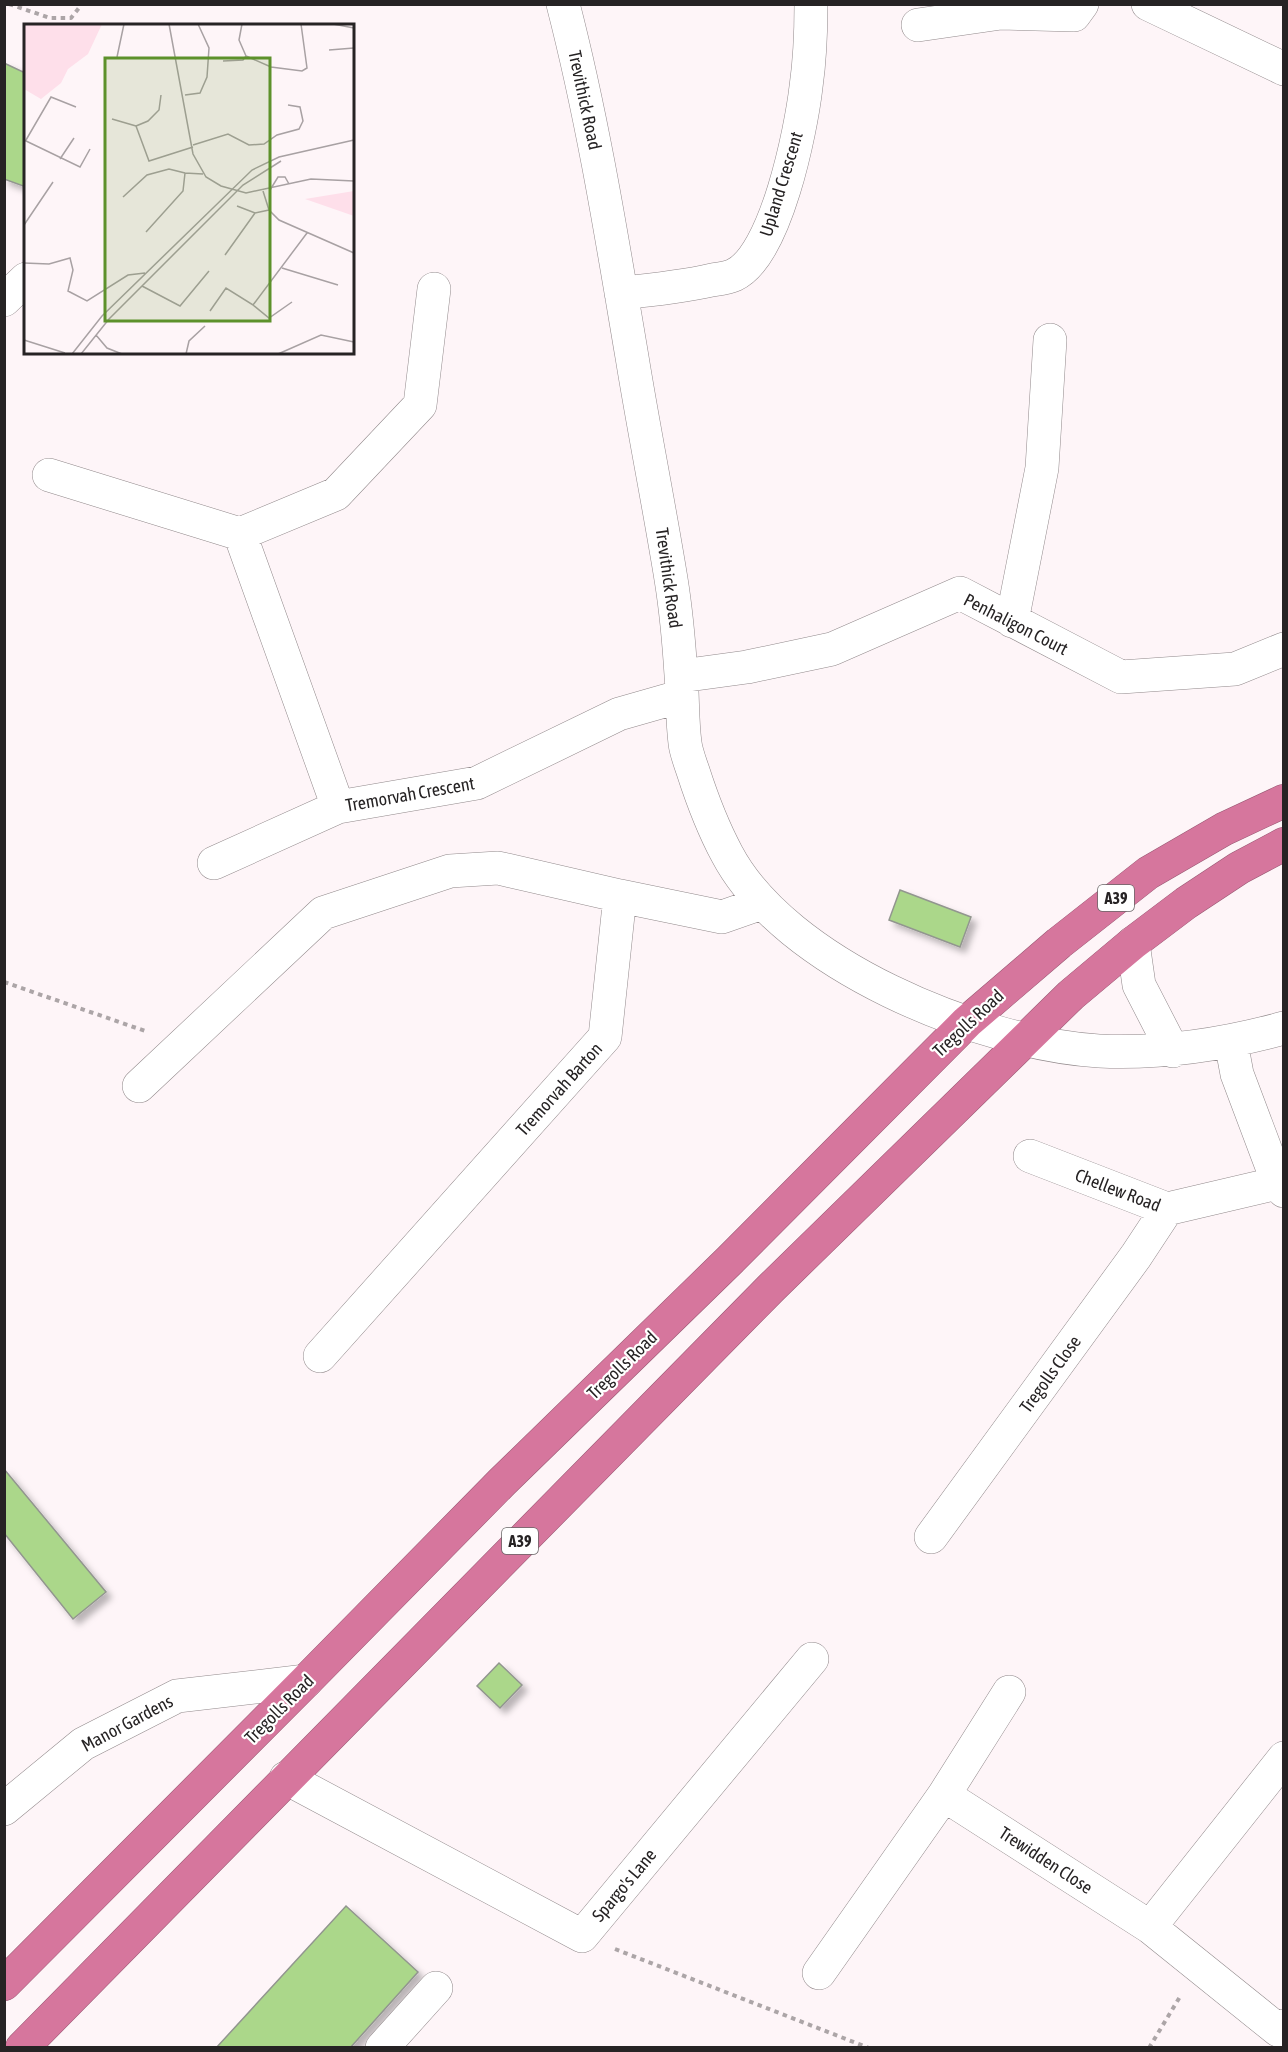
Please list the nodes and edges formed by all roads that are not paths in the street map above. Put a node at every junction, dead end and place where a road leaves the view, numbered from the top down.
1 (563, 4) edge
2 (811, 4) edge
3 (1082, 4) edge
4 (1148, 4) edge
5 (918, 25) dead end
6 (1284, 69) edge
7 (24, 281) edge
8 (434, 289) dead end
9 (621, 293) junction
10 (4, 300) edge
11 (1050, 340) dead end
12 (49, 475) dead end
13 (240, 534) junction
14 (1012, 621) junction
15 (1284, 649) edge
16 (682, 686) junction
17 (1284, 801) edge
18 (338, 807) junction
19 (1284, 844) edge
20 (214, 863) dead end
21 (620, 896) junction
22 (762, 903) junction
23 (1133, 943) junction
24 (967, 1022) junction
25 (1283, 1027) edge
26 (1025, 1041) junction
27 (1231, 1042) junction
28 (1173, 1051) junction
29 (139, 1086) dead end
30 (1030, 1156) dead end
31 (1281, 1187) edge
32 (1167, 1209) junction
33 (320, 1356) dead end
34 (932, 1537) dead end
35 (812, 1659) dead end
36 (306, 1681) junction
37 (1009, 1692) dead end
38 (1284, 1758) edge
39 (286, 1778) junction
40 (944, 1795) junction
41 (4, 1809) edge
42 (1150, 1927) junction
43 (819, 1973) dead end
44 (4, 1984) edge
45 (436, 1988) dead end
46 (1284, 2026) edge
47 (22, 2048) edge
48 (382, 2048) edge

1 - 9 street, Trevithick Road
2 - 9 street, Upland Crescent
3 - 5 street
4 - 6 street
7 - 10 street
8 - 13 street
9 - 16 street, Trevithick Road
11 - 14 street
12 - 13 street
13 - 18 street, Tremorvah Crescent
14 - 15 street, Penhaligon Court
14 - 16 street, Penhaligon Court
16 - 18 street, Tremorvah Crescent
16 - 22 street, Trevithick Road
17 - 24 highway, Tregolls Road / A39
18 - 20 street
19 - 23 highway, A39
21 - 22 street
21 - 29 street
21 - 33 street, Tremorvah Barton
22 - 24 street, Trevithick Road
23 - 26 highway, A39
23 - 28 street
24 - 26 street, Trevithick Road
24 - 36 highway, Tregolls Road / A39
25 - 27 street, Trevithick Road
26 - 28 street, Trevithick Road
26 - 39 highway, A39
27 - 28 street, Trevithick Road
27 - 31 street, Chellew Road
30 - 32 street, Chellew Road
31 - 32 street, Chellew Road
32 - 34 street, Tregolls Close
35 - 39 street, Spargo's Lane
36 - 41 street, Manor Gardens
36 - 44 highway, Tregolls Road / A39
37 - 40 street
38 - 42 street
39 - 47 highway, A39
40 - 42 street, Trewidden Close
40 - 43 street
42 - 46 street, Trewidden Close
45 - 48 street

